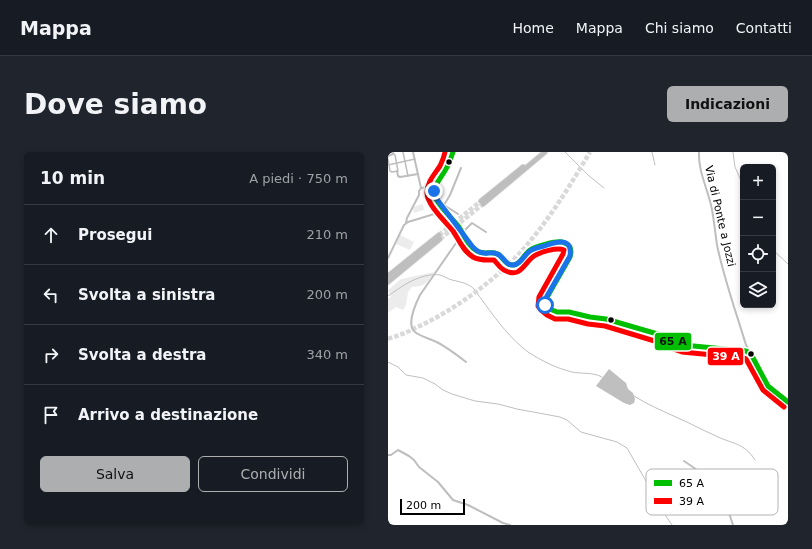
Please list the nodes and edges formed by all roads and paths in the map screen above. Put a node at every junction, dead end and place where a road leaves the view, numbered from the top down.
1 (403, 152) edge
2 (413, 152) edge
3 (454, 152) edge
4 (542, 152) edge
5 (545, 152) edge
6 (699, 152) edge
7 (393, 153) edge
8 (388, 156) edge
9 (388, 159) edge
10 (415, 159) junction
11 (405, 161) junction
12 (397, 163) junction
13 (389, 165) edge
14 (461, 168) dead end
15 (398, 171) junction
16 (418, 174) junction
17 (408, 176) junction
18 (421, 188) junction
19 (434, 189) junction
20 (443, 205) junction
21 (445, 210) junction
22 (458, 214) dead end
23 (406, 224) junction
24 (486, 232) dead end
25 (463, 234) junction
26 (388, 258) edge
27 (388, 276) edge
28 (388, 282) edge
29 (748, 352) junction
30 (466, 362) dead end
31 (788, 402) edge
32 (388, 455) edge
33 (684, 461) dead end
34 (696, 469) edge
35 (730, 515) edge
36 (510, 525) edge
37 (733, 525) edge

1 - 11 street
2 - 10 street
3 - 19 main road
4 - 5 highway
6 - 29 street, Via di Ponte a Jozzi
7 - 8 street
7 - 12 street
9 - 13 street
10 - 11 street
10 - 16 street
11 - 12 street
11 - 17 street
12 - 13 street
12 - 15 street
13 - 15 street
14 - 20 street
15 - 17 street
16 - 17 street
16 - 18 street
18 - 19 street
18 - 23 street
19 - 20 main road
20 - 21 main road
20 - 22 street
21 - 23 street
21 - 25 main road
23 - 26 street
24 - 25 street
25 - 29 main road
25 - 30 street
27 - 28 highway
29 - 31 main road
32 - 36 street
33 - 34 street
35 - 37 street

